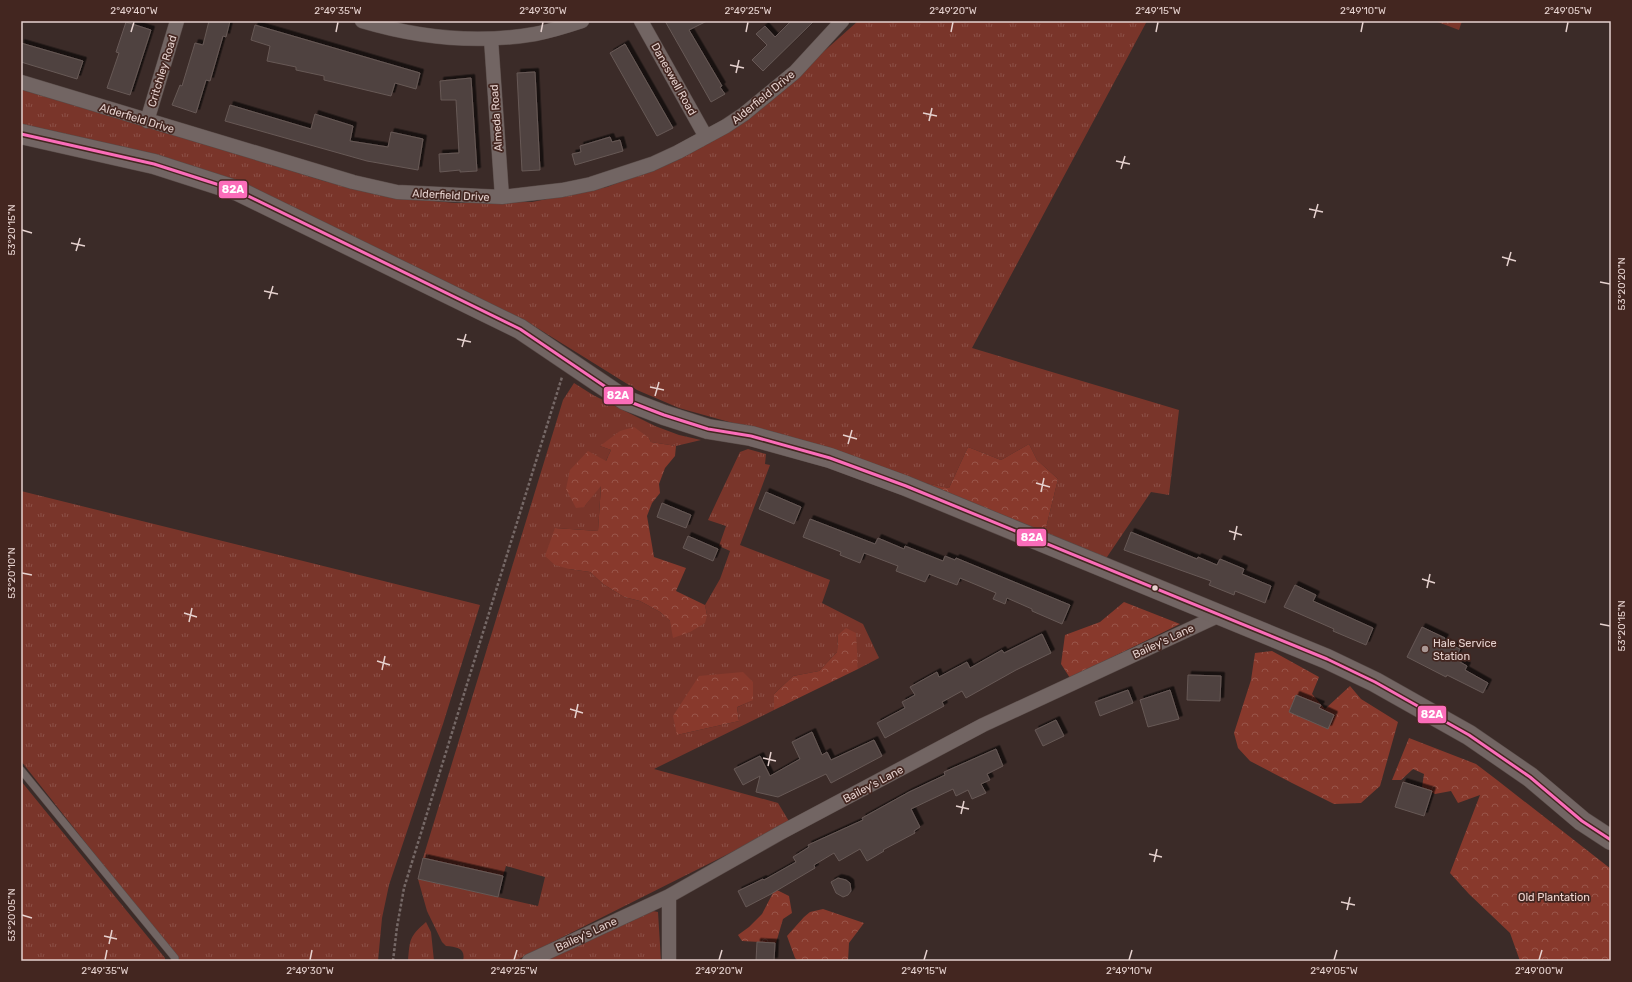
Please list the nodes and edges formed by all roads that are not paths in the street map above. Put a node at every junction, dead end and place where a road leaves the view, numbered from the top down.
1 (177, 21) edge
2 (362, 21) edge
3 (582, 21) edge
4 (641, 21) edge
5 (842, 21) edge
6 (491, 39) junction
7 (21, 82) edge
8 (147, 121) junction
9 (21, 134) edge
10 (706, 137) junction
11 (502, 198) junction
12 (1220, 615) junction
13 (21, 770) edge
14 (1611, 840) edge
15 (668, 896) junction
16 (175, 961) edge
17 (529, 961) edge
18 (669, 961) edge

1 - 8 street, Critchley Road
2 - 6 street
3 - 6 street
4 - 10 street, Daneswell Road
5 - 10 street, Alderfield Drive
6 - 11 street, Almeda Road
7 - 8 street, Alderfield Drive
8 - 11 street, Alderfield Drive
9 - 12 street
10 - 11 street, Alderfield Drive
12 - 14 street
12 - 15 street, Bailey's Lane
13 - 16 lane
15 - 17 street, Bailey's Lane
15 - 18 street

